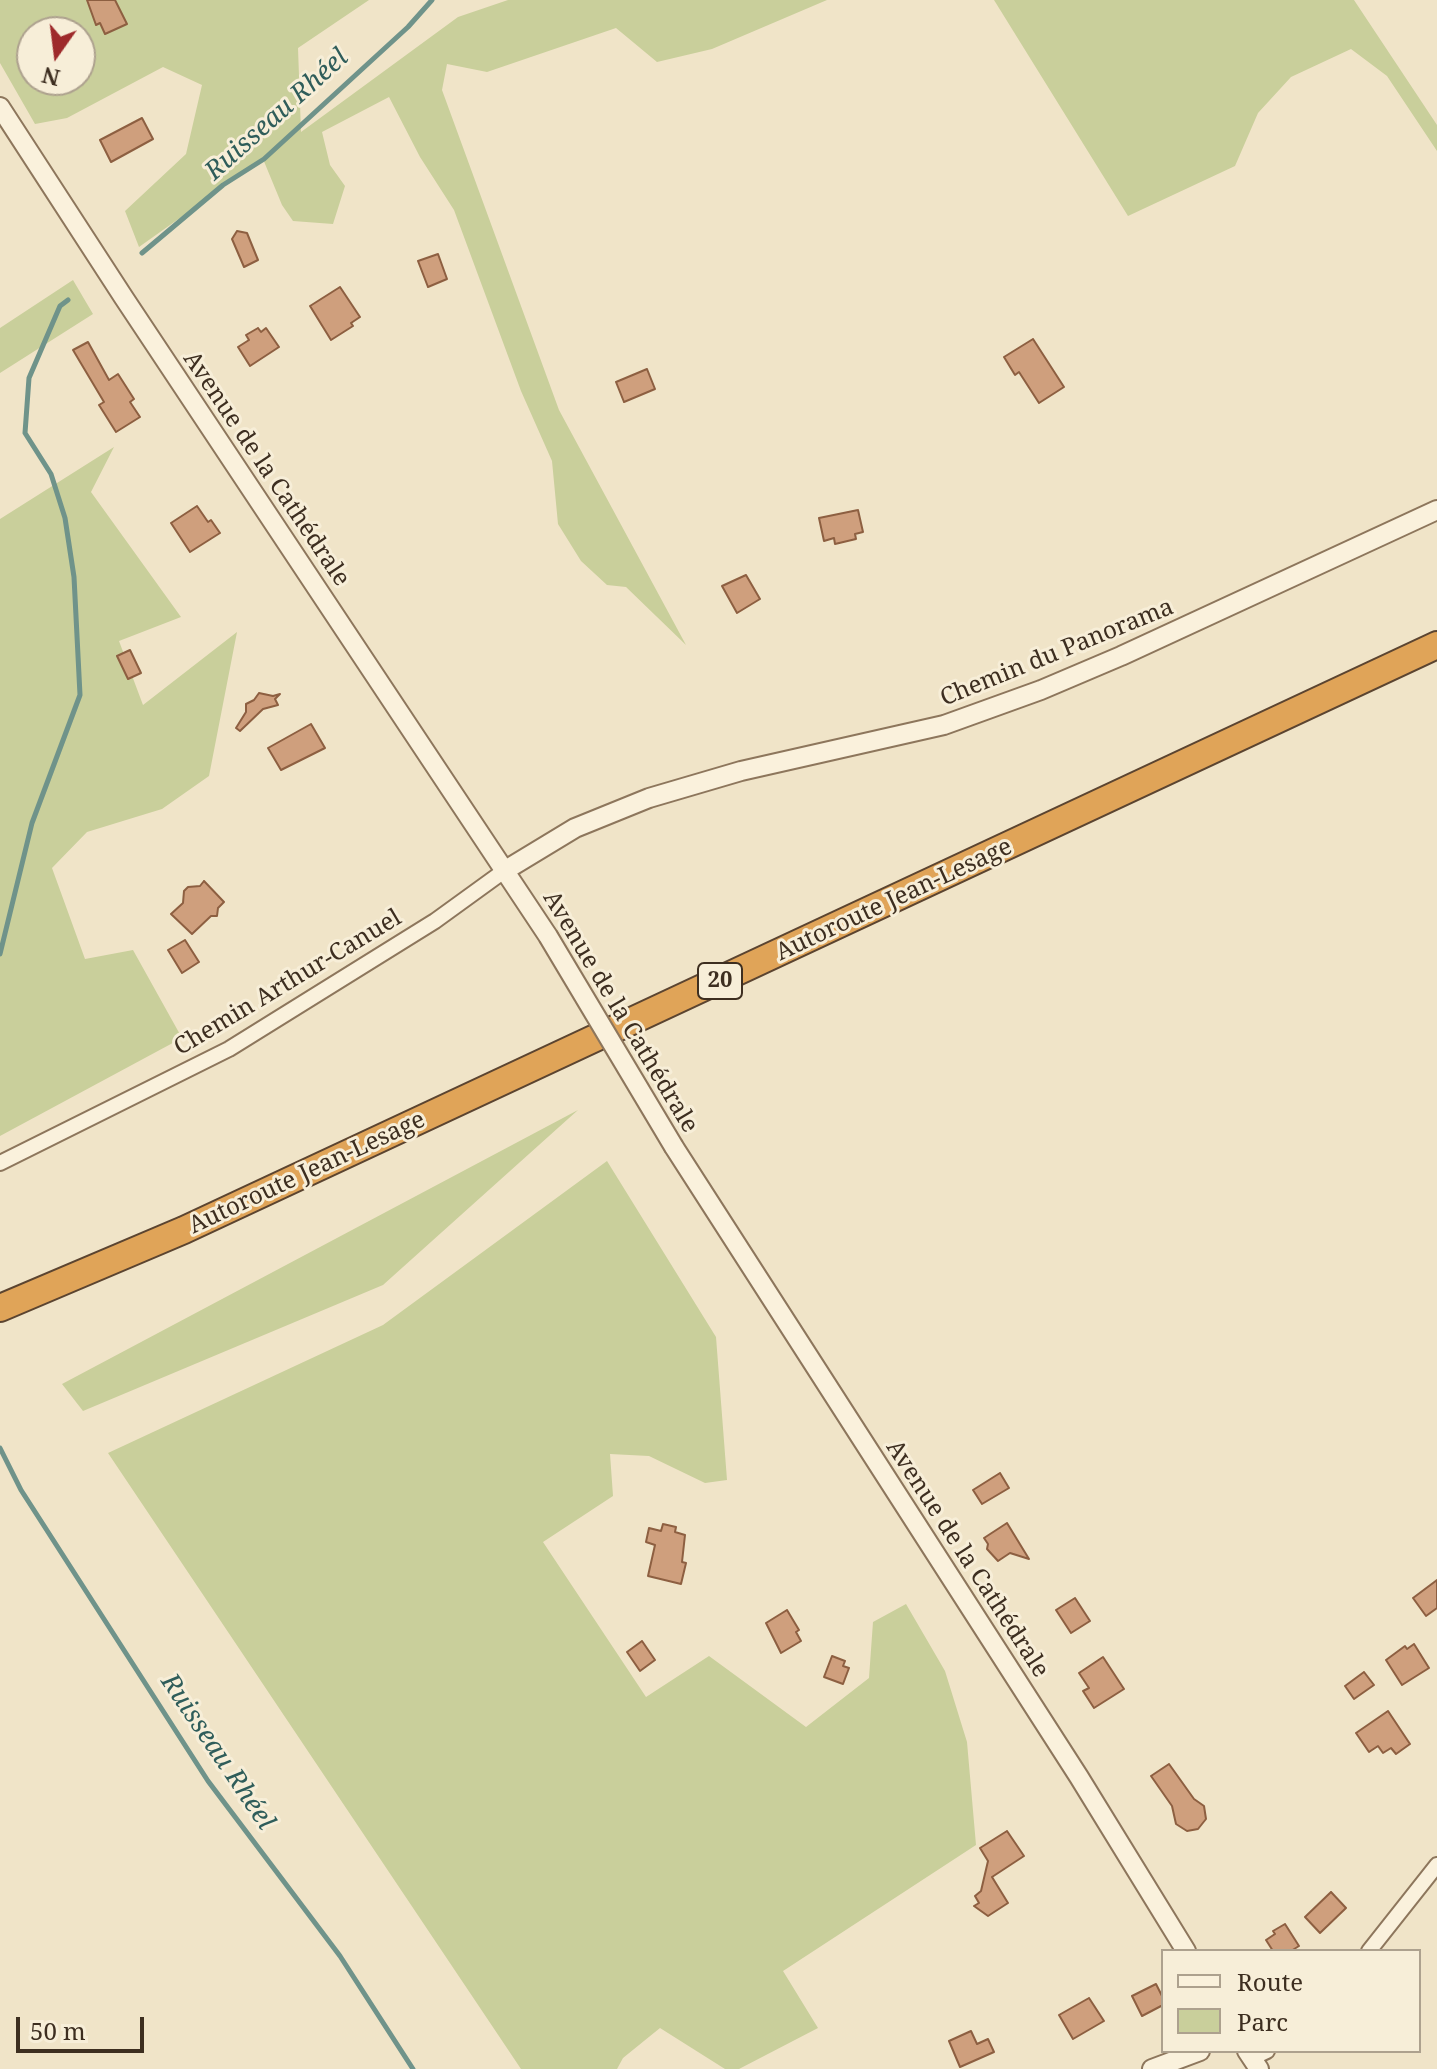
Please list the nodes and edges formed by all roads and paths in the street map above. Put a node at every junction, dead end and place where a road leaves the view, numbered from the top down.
1 (0, 107) edge
2 (1437, 510) edge
3 (1437, 645) edge
4 (504, 871) junction
5 (0, 1163) edge
6 (0, 1308) edge
7 (1437, 1865) edge
8 (1185, 1949) edge
9 (1371, 1949) edge
10 (1195, 2053) edge
11 (1152, 2069) edge

1 - 4 street, Avenue de la Cathédrale
2 - 4 street, Chemin du Panorama
3 - 6 highway, Autoroute Jean-Lesage / 20
4 - 5 street, Chemin Arthur-Canuel
4 - 8 street, Avenue de la Cathédrale, bridge
7 - 9 street
10 - 11 street

